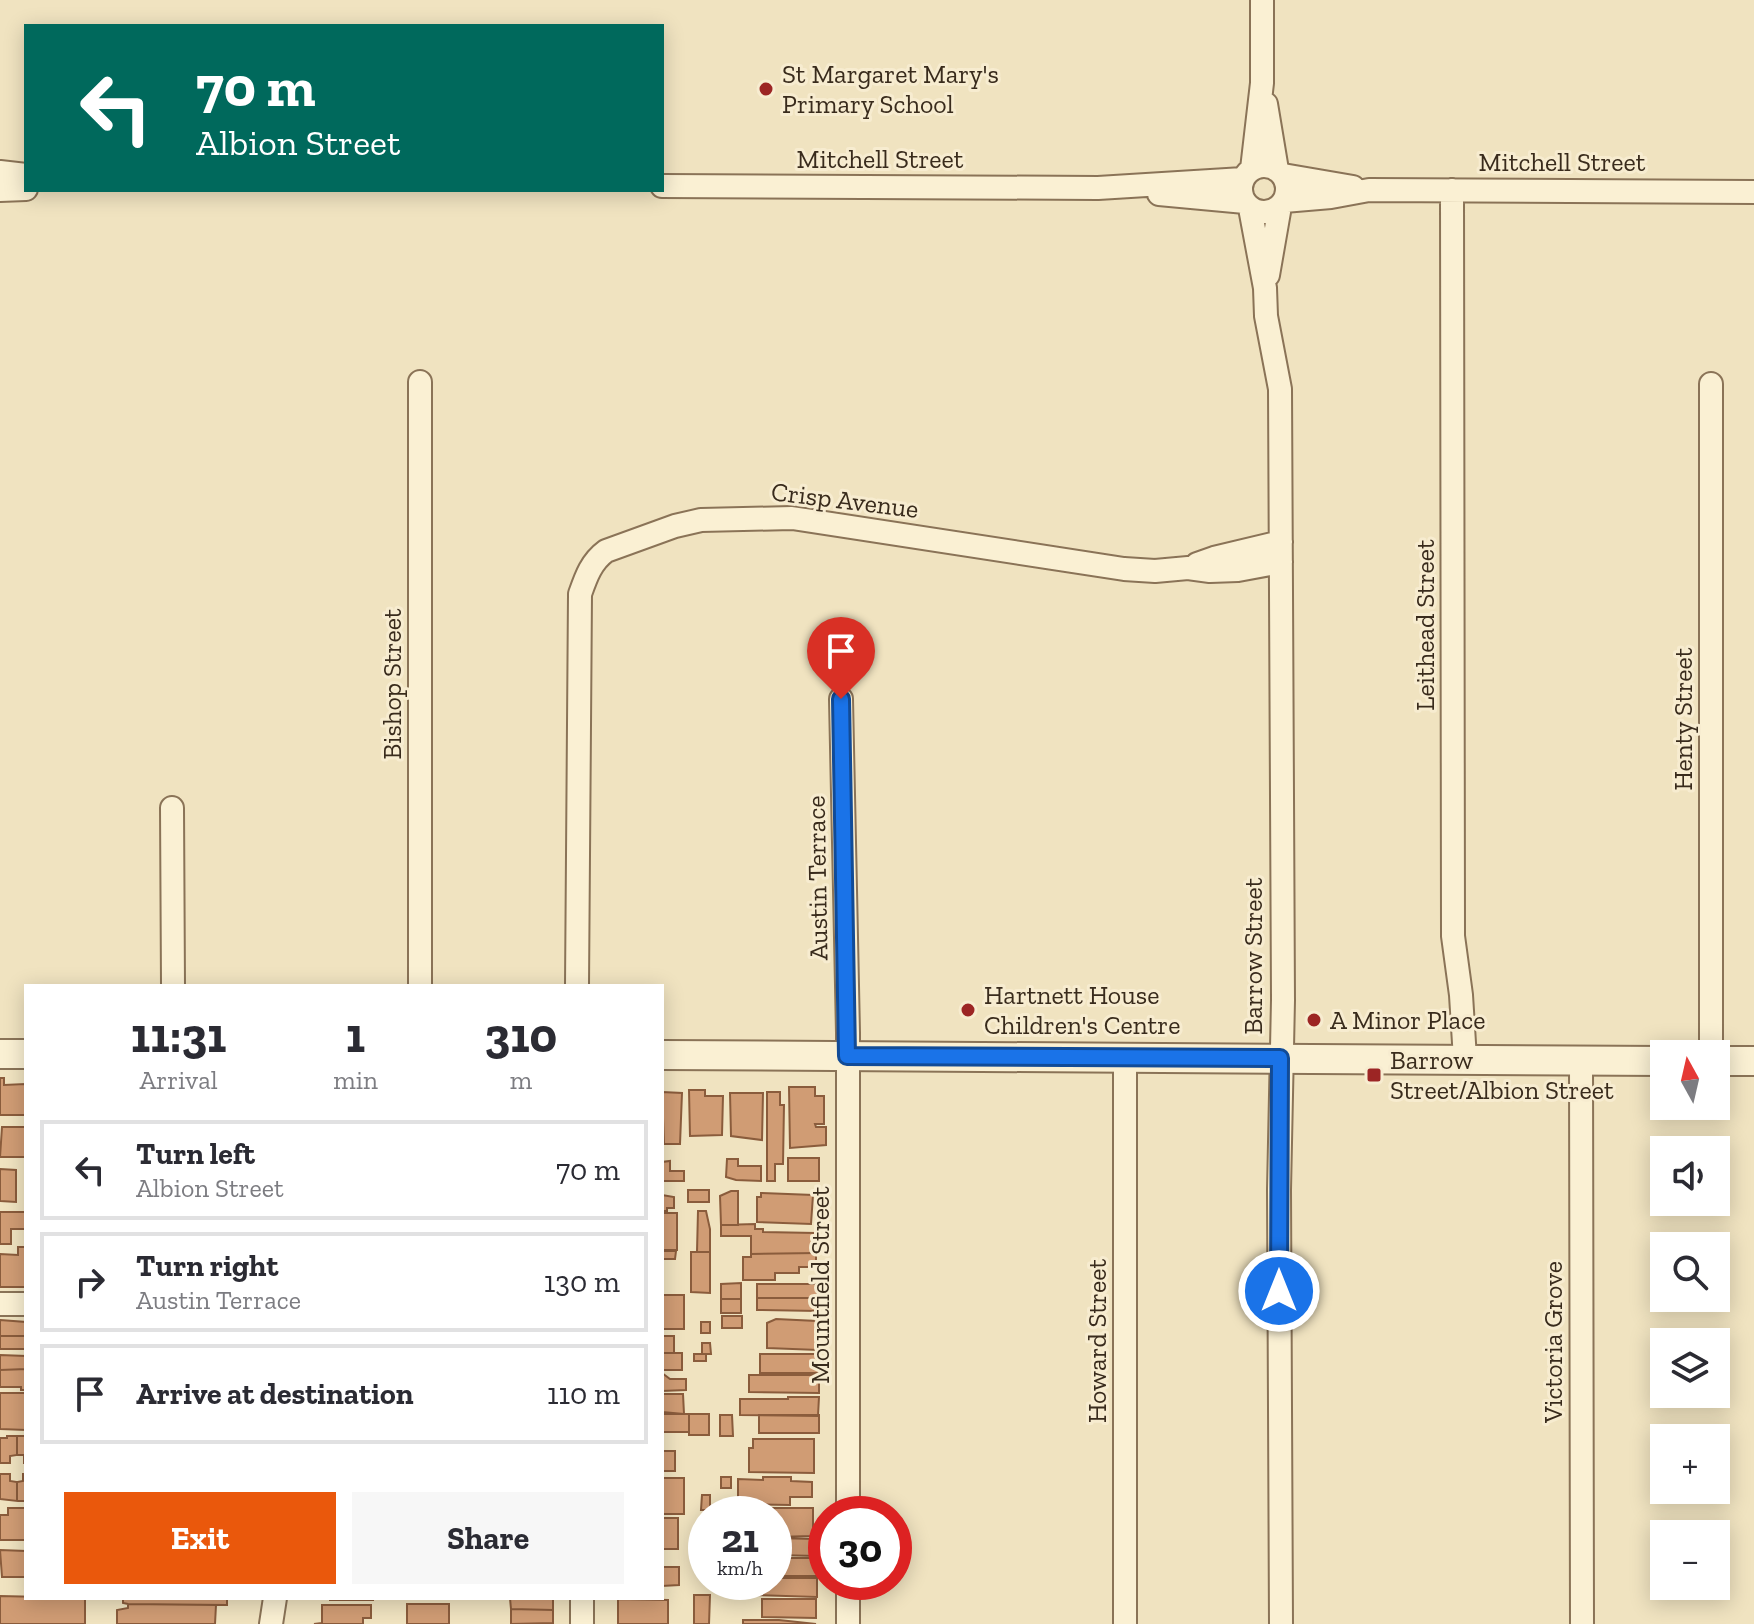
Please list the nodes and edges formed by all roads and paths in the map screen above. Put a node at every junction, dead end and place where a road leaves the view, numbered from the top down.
1 (1262, 0) edge
2 (1262, 83) junction
3 (0, 172) edge
4 (1280, 172) junction
5 (1248, 174) junction
6 (24, 175) edge
7 (664, 186) edge
8 (1098, 188) junction
9 (24, 189) edge
10 (0, 190) edge
11 (1369, 190) junction
12 (1452, 190) junction
13 (1754, 192) edge
14 (1282, 204) junction
15 (1248, 205) junction
16 (1265, 288) junction
17 (420, 382) dead end
18 (1711, 384) dead end
19 (1281, 552) junction
20 (841, 699) dead end
21 (172, 808) dead end
22 (173, 984) edge
23 (420, 984) edge
24 (577, 984) edge
25 (1711, 1040) edge
26 (1281, 1046) junction
27 (0, 1054) edge
28 (24, 1054) edge
29 (664, 1055) edge
30 (847, 1056) junction
31 (1125, 1058) junction
32 (1465, 1059) junction
33 (1581, 1060) junction
34 (1650, 1061) edge
35 (1730, 1061) edge
36 (1754, 1061) edge
37 (0, 1304) edge
38 (24, 1304) edge
39 (848, 1496) edge
40 (275, 1600) edge
41 (582, 1600) edge
42 (848, 1600) edge
43 (271, 1624) edge
44 (582, 1624) edge
45 (848, 1624) edge
46 (1125, 1624) edge
47 (1281, 1624) edge
48 (1582, 1624) edge

1 - 2 street
2 - 4 street
2 - 5 street
3 - 6 street
4 - 5 street
4 - 11 street, Mitchell Street
4 - 14 street
5 - 8 street, Mitchell Street
5 - 15 street
7 - 8 street, Mitchell Street
8 - 15 street, Mitchell Street
9 - 10 street
11 - 12 street, Mitchell Street
11 - 14 street, Mitchell Street
12 - 13 street, Mitchell Street
12 - 32 street, Leithead Street
14 - 15 street
14 - 16 street, Barrow Street
15 - 16 street, Barrow Street
16 - 19 street, Barrow Street
17 - 23 street, Bishop Street
18 - 25 street, Henty Street
19 - 24 street, Crisp Avenue
19 - 26 street, Barrow Street
20 - 30 street, Austin Terrace
21 - 22 street
26 - 31 street
26 - 32 street
26 - 47 street, Barrow Street
27 - 28 street
29 - 30 street
30 - 31 street
30 - 39 street, Mountfield Street
31 - 46 street, Howard Street
32 - 33 street
33 - 34 street
33 - 48 street, Victoria Grove
35 - 36 street
37 - 38 street
40 - 43 street
41 - 44 street
42 - 45 street

